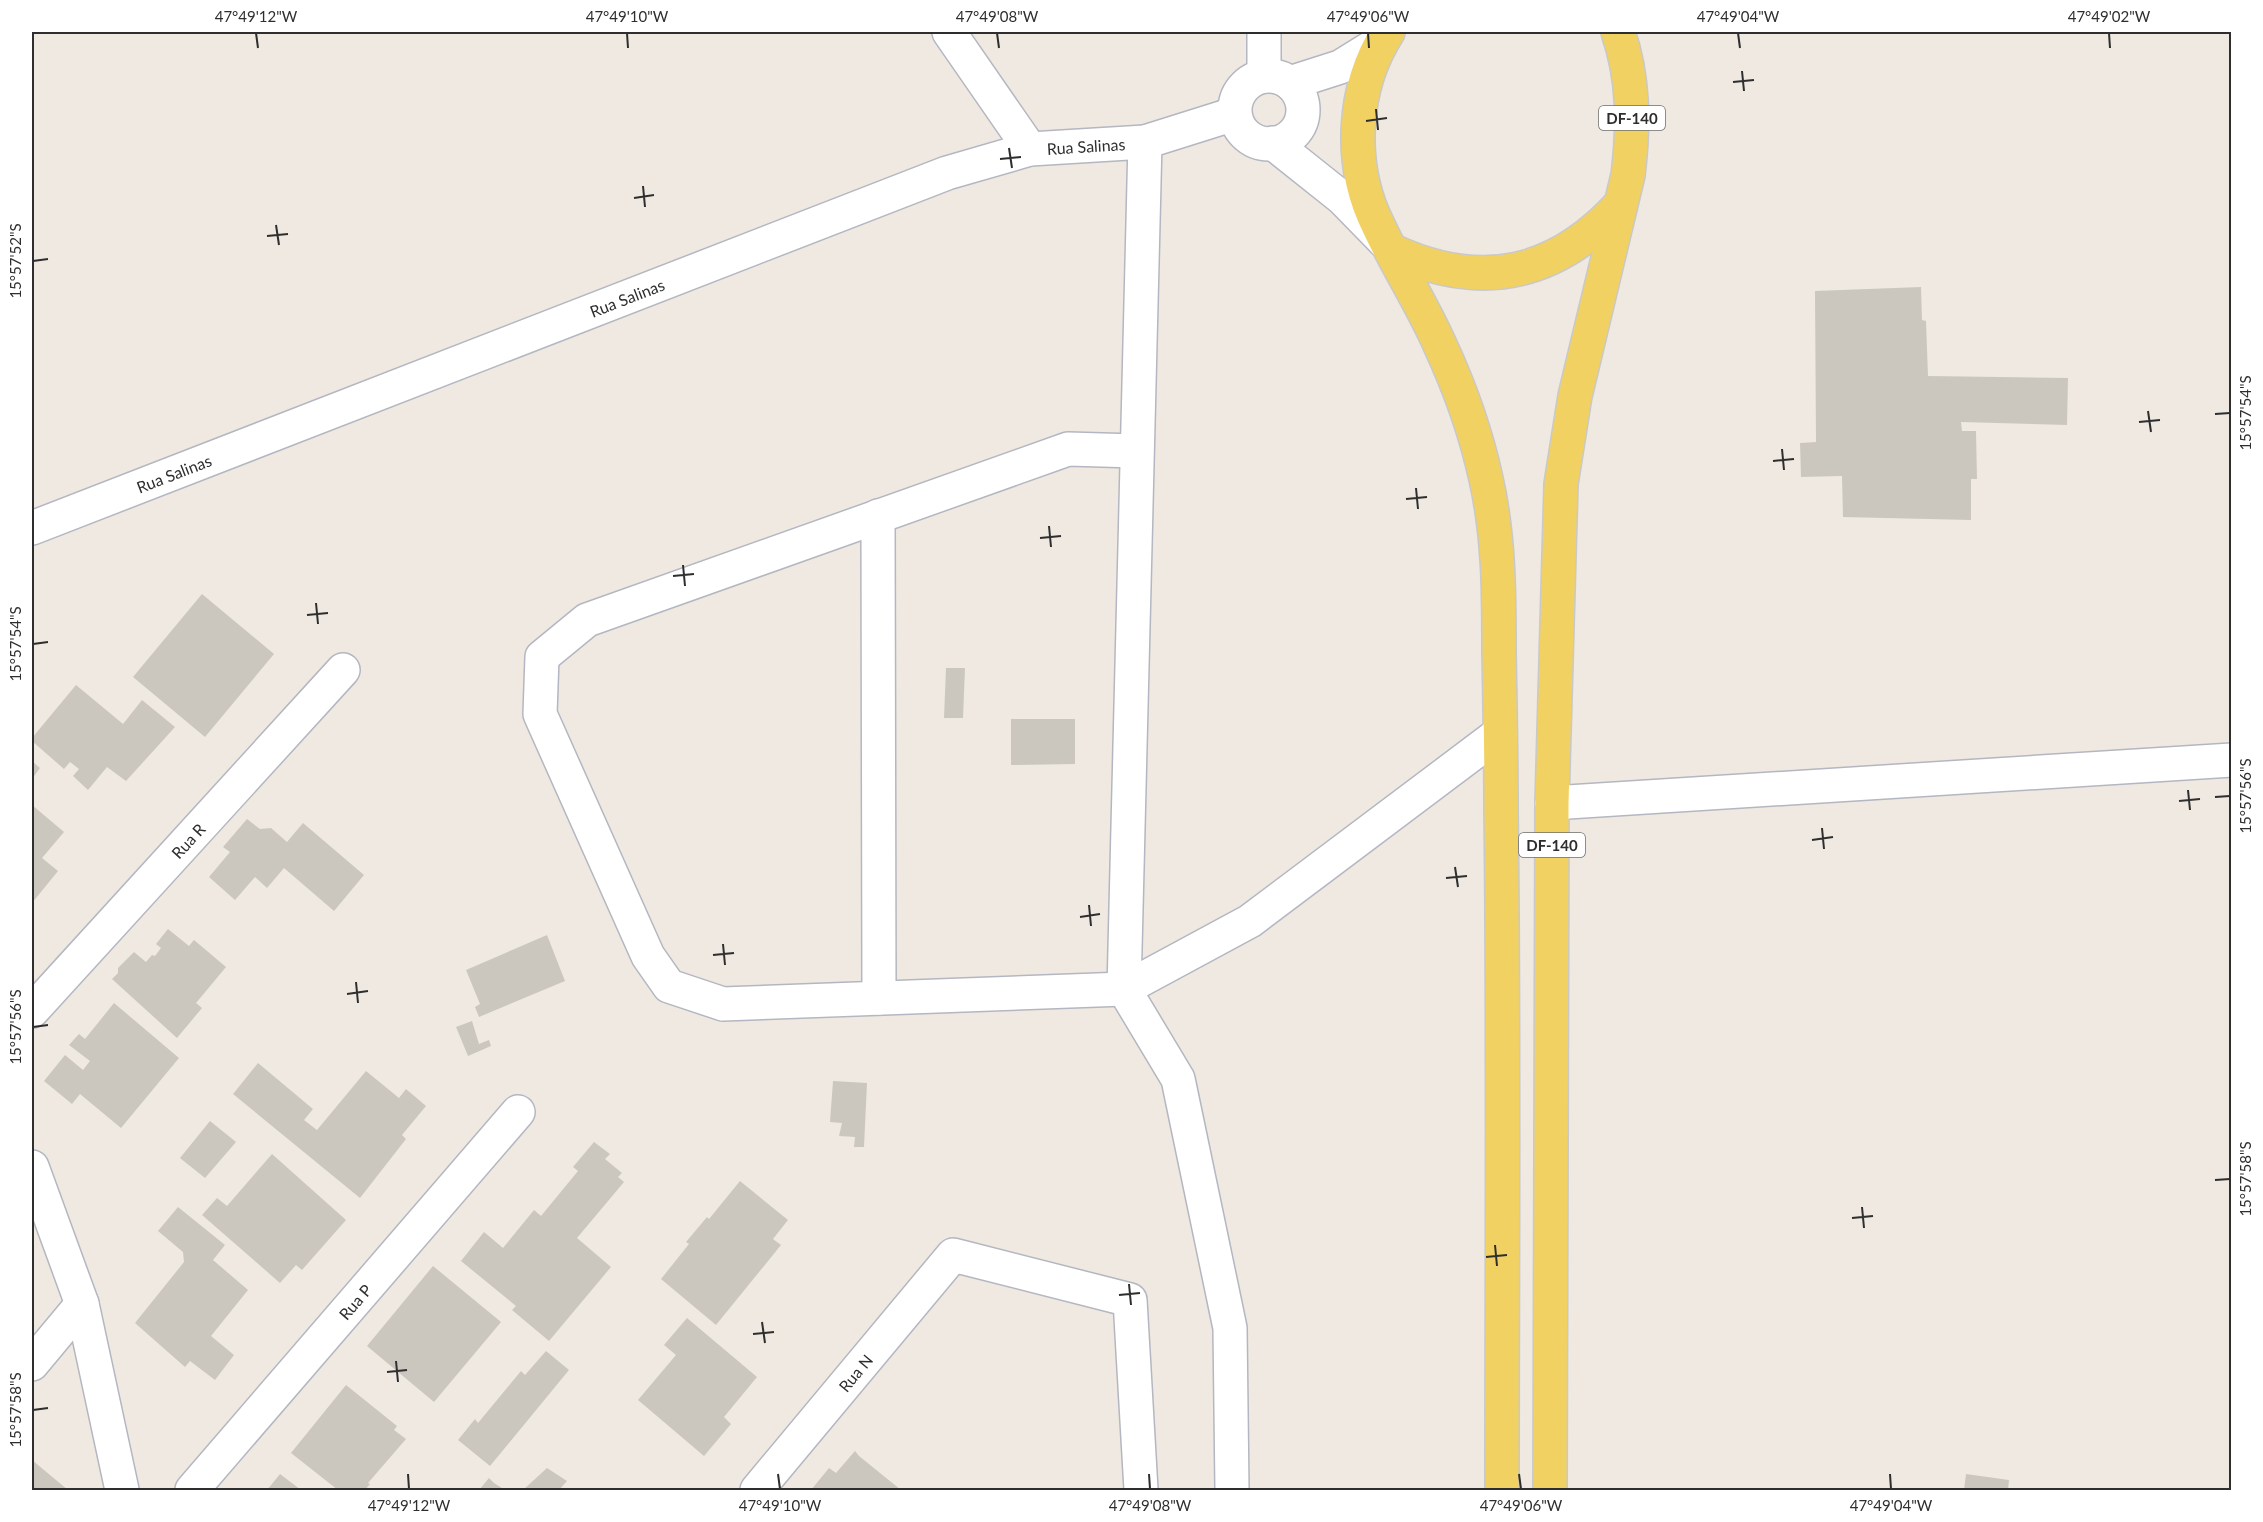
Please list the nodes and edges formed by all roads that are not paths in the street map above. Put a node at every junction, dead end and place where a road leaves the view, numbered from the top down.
1 (950, 32) edge
2 (1264, 32) edge
3 (1618, 32) edge
4 (1385, 36) edge
5 (1277, 79) junction
6 (1234, 114) junction
7 (1145, 142) junction
8 (1273, 143) junction
9 (1030, 149) junction
10 (1620, 205) junction
11 (1393, 251) junction
12 (1136, 450) junction
13 (878, 516) junction
14 (32, 528) edge
15 (343, 670) dead end
16 (1500, 733) junction
17 (2232, 760) edge
18 (1552, 803) junction
19 (1124, 989) junction
20 (879, 998) junction
21 (32, 1011) edge
22 (518, 1112) dead end
23 (32, 1167) edge
24 (82, 1304) junction
25 (32, 1364) edge
26 (122, 1491) edge
27 (192, 1491) edge
28 (758, 1491) edge
29 (1141, 1491) edge
30 (1232, 1491) edge
31 (1502, 1491) edge
32 (1550, 1491) edge

1 - 9 street
2 - 5 street
3 - 10 main road, DF-140
4 - 5 street
4 - 11 main road, DF-140
5 - 6 street
5 - 8 street
6 - 7 street, Rua Salinas
6 - 8 street
7 - 9 street, Rua Salinas
7 - 12 street
8 - 11 street
9 - 14 street, Rua Salinas
10 - 11 main road
10 - 18 main road, DF-140
11 - 16 main road, DF-140
12 - 13 street
12 - 19 street
13 - 20 street
13 - 20 street
15 - 21 street, Rua R
16 - 19 street
16 - 31 main road, DF-140
17 - 18 street
18 - 32 main road, DF-140
19 - 20 street
19 - 30 street
22 - 27 street, Rua P
23 - 24 street
24 - 25 street
24 - 26 street
28 - 29 street, Rua N

